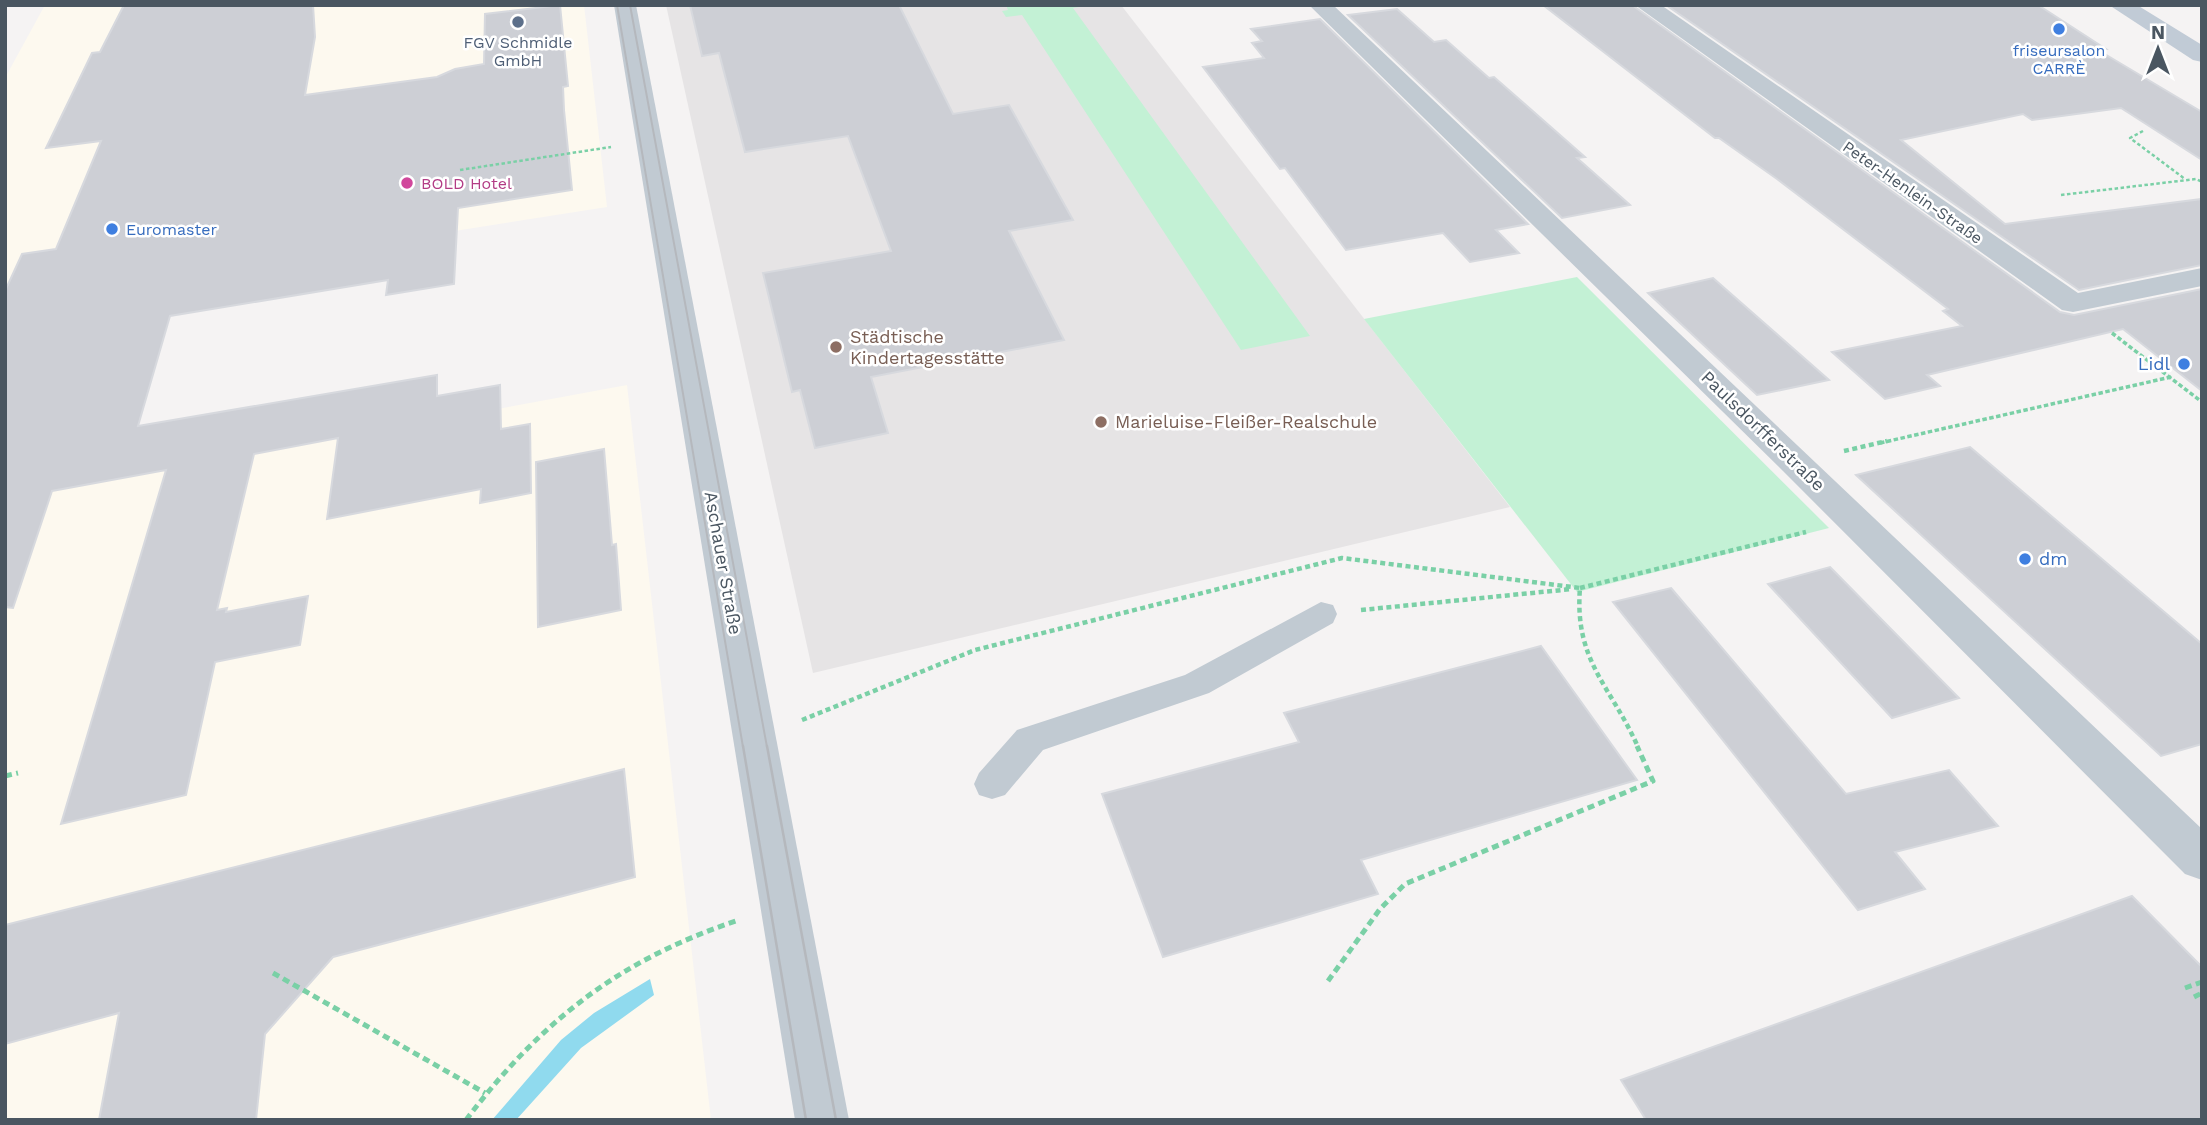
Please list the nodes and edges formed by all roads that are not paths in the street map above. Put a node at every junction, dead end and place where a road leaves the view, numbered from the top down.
1 (625, 5) edge
2 (1320, 5) edge
3 (1646, 5) edge
4 (2120, 5) edge
5 (2202, 55) edge
6 (2202, 277) edge
7 (1321, 614) road end
8 (992, 784) dead end
9 (2202, 860) edge
10 (822, 1120) edge

1 - 10 street, Aschauer Straße
2 - 9 street, Paulsdorfferstraße
3 - 6 street, Peter-Henlein-Straße
4 - 5 street
7 - 8 lane

